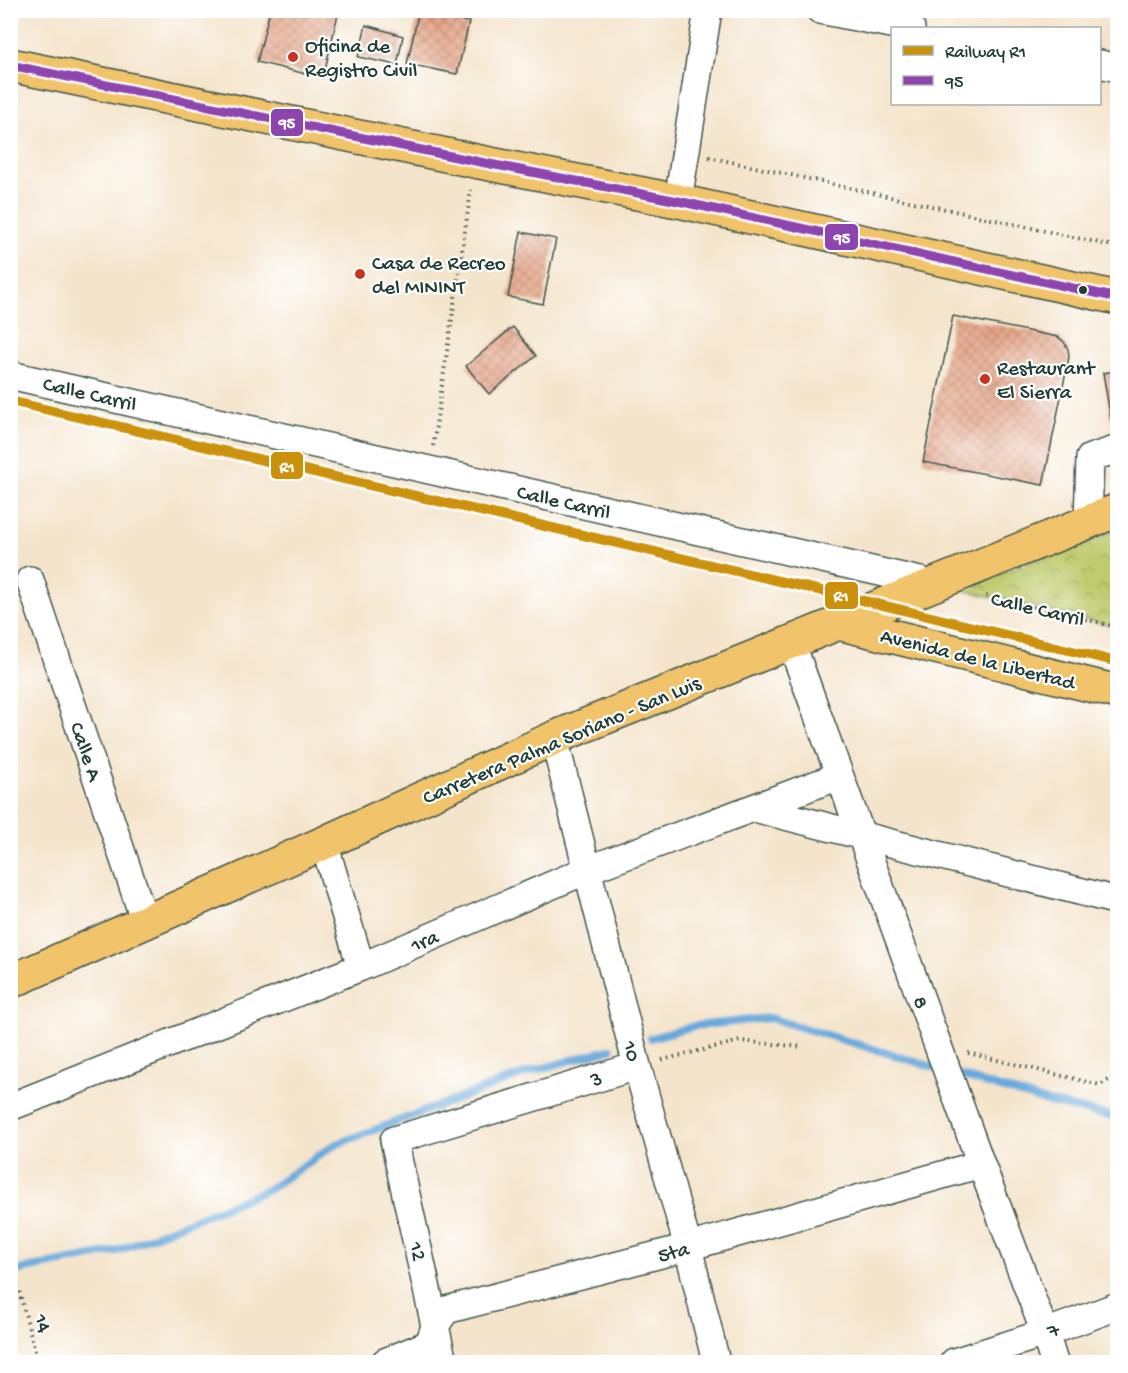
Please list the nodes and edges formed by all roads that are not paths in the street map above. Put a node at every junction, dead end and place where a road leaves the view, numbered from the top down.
1 (708, 10) edge
2 (820, 10) edge
3 (905, 27) edge
4 (1101, 64) edge
5 (10, 65) edge
6 (1118, 68) edge
7 (678, 201) junction
8 (1118, 298) edge
9 (10, 375) edge
10 (1118, 449) edge
11 (1103, 516) edge
12 (30, 580) dead end
13 (933, 584) junction
14 (838, 623) junction
15 (791, 642) junction
16 (1118, 692) edge
17 (554, 738) junction
18 (839, 776) junction
19 (753, 808) junction
20 (862, 836) junction
21 (324, 843) junction
22 (587, 870) junction
23 (1118, 901) edge
24 (145, 922) junction
25 (361, 967) junction
26 (10, 982) edge
27 (637, 1066) junction
28 (10, 1107) edge
29 (394, 1140) joint
30 (981, 1164) junction
31 (687, 1247) junction
32 (1118, 1306) edge
33 (435, 1326) junction
34 (1045, 1332) junction
35 (385, 1362) edge
36 (443, 1362) edge
37 (716, 1362) edge
38 (954, 1362) edge
39 (1054, 1362) edge

1 - 7 street
2 - 3 street
4 - 6 street
5 - 7 main road
7 - 8 main road
9 - 13 street, Calle Carril
10 - 11 street
11 - 13 main road, Carretera Palma Soriano - San Luis
12 - 24 street, Calle A
13 - 14 main road, Carretera Palma Soriano - San Luis
14 - 15 main road, Carretera Palma Soriano - San Luis
14 - 16 main road, Avenida de la Libertad
15 - 17 main road, Carretera Palma Soriano - San Luis
15 - 18 street, 8
17 - 21 main road, Carretera Palma Soriano - San Luis
17 - 22 street, 10
18 - 19 street, 1ra
18 - 20 street, 8
19 - 20 street
19 - 22 street, 1ra
20 - 23 street
20 - 30 street, 8
21 - 24 main road, Carretera Palma Soriano - San Luis
21 - 25 street
22 - 25 street, 1ra
22 - 27 street, 10
24 - 26 main road, Carretera Palma Soriano - San Luis
25 - 28 street, 1ra
27 - 29 street, 3
27 - 31 street, 10
29 - 33 street, 12
30 - 31 street, 5ta
30 - 34 street, 8
31 - 33 street, 5ta
31 - 37 street, 10
32 - 34 street, 7
33 - 35 street, 5ta
33 - 36 street, 12
34 - 38 street, 7
34 - 39 street, 8

